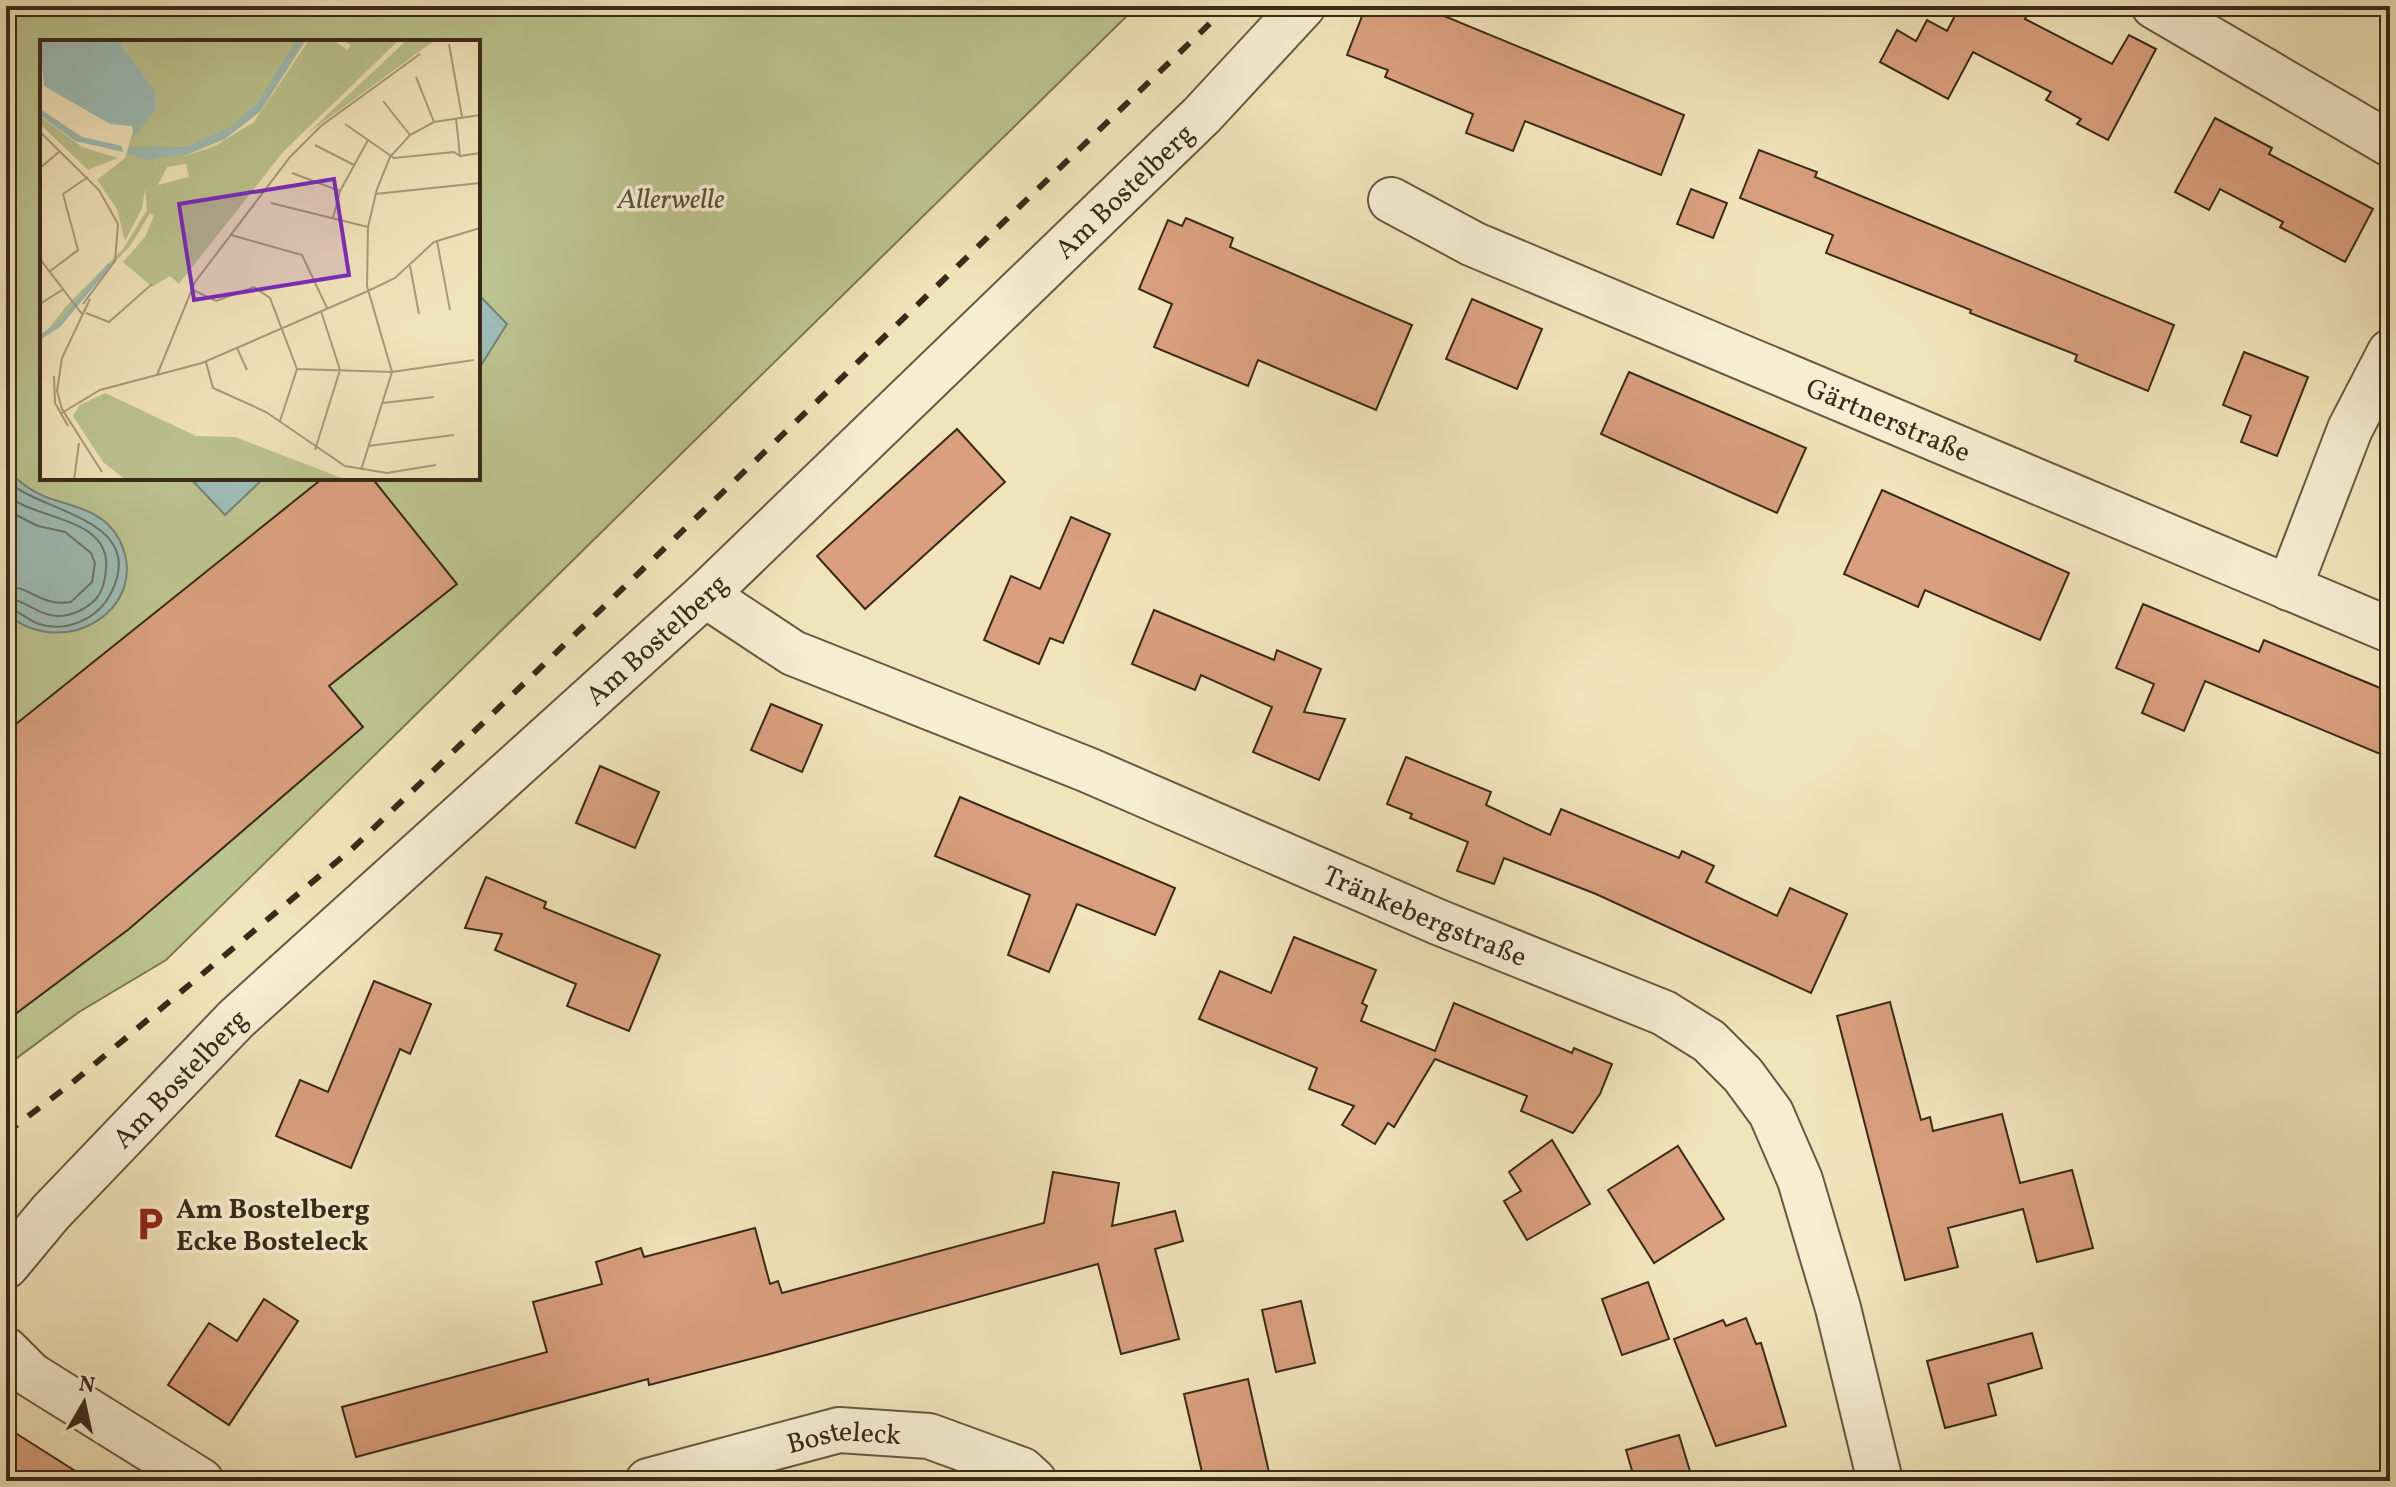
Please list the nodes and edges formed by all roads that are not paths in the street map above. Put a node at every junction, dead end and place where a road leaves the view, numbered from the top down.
1 (1303, 6) edge
2 (2154, 6) edge
3 (2390, 144) edge
4 (1391, 200) dead end
5 (2390, 352) edge
6 (2289, 588) junction
7 (705, 595) junction
8 (2390, 630) edge
9 (6, 1266) edge
10 (6, 1350) edge
11 (201, 1481) edge
12 (648, 1481) edge
13 (1034, 1481) edge
14 (1880, 1481) edge

1 - 7 street, Am Bostelberg
2 - 3 street
4 - 6 street, Gärtnerstraße
5 - 6 street
6 - 8 street, Gärtnerstraße
7 - 9 street, Am Bostelberg
7 - 14 street, Tränkebergstraße
10 - 11 street
12 - 13 street, Bosteleck

